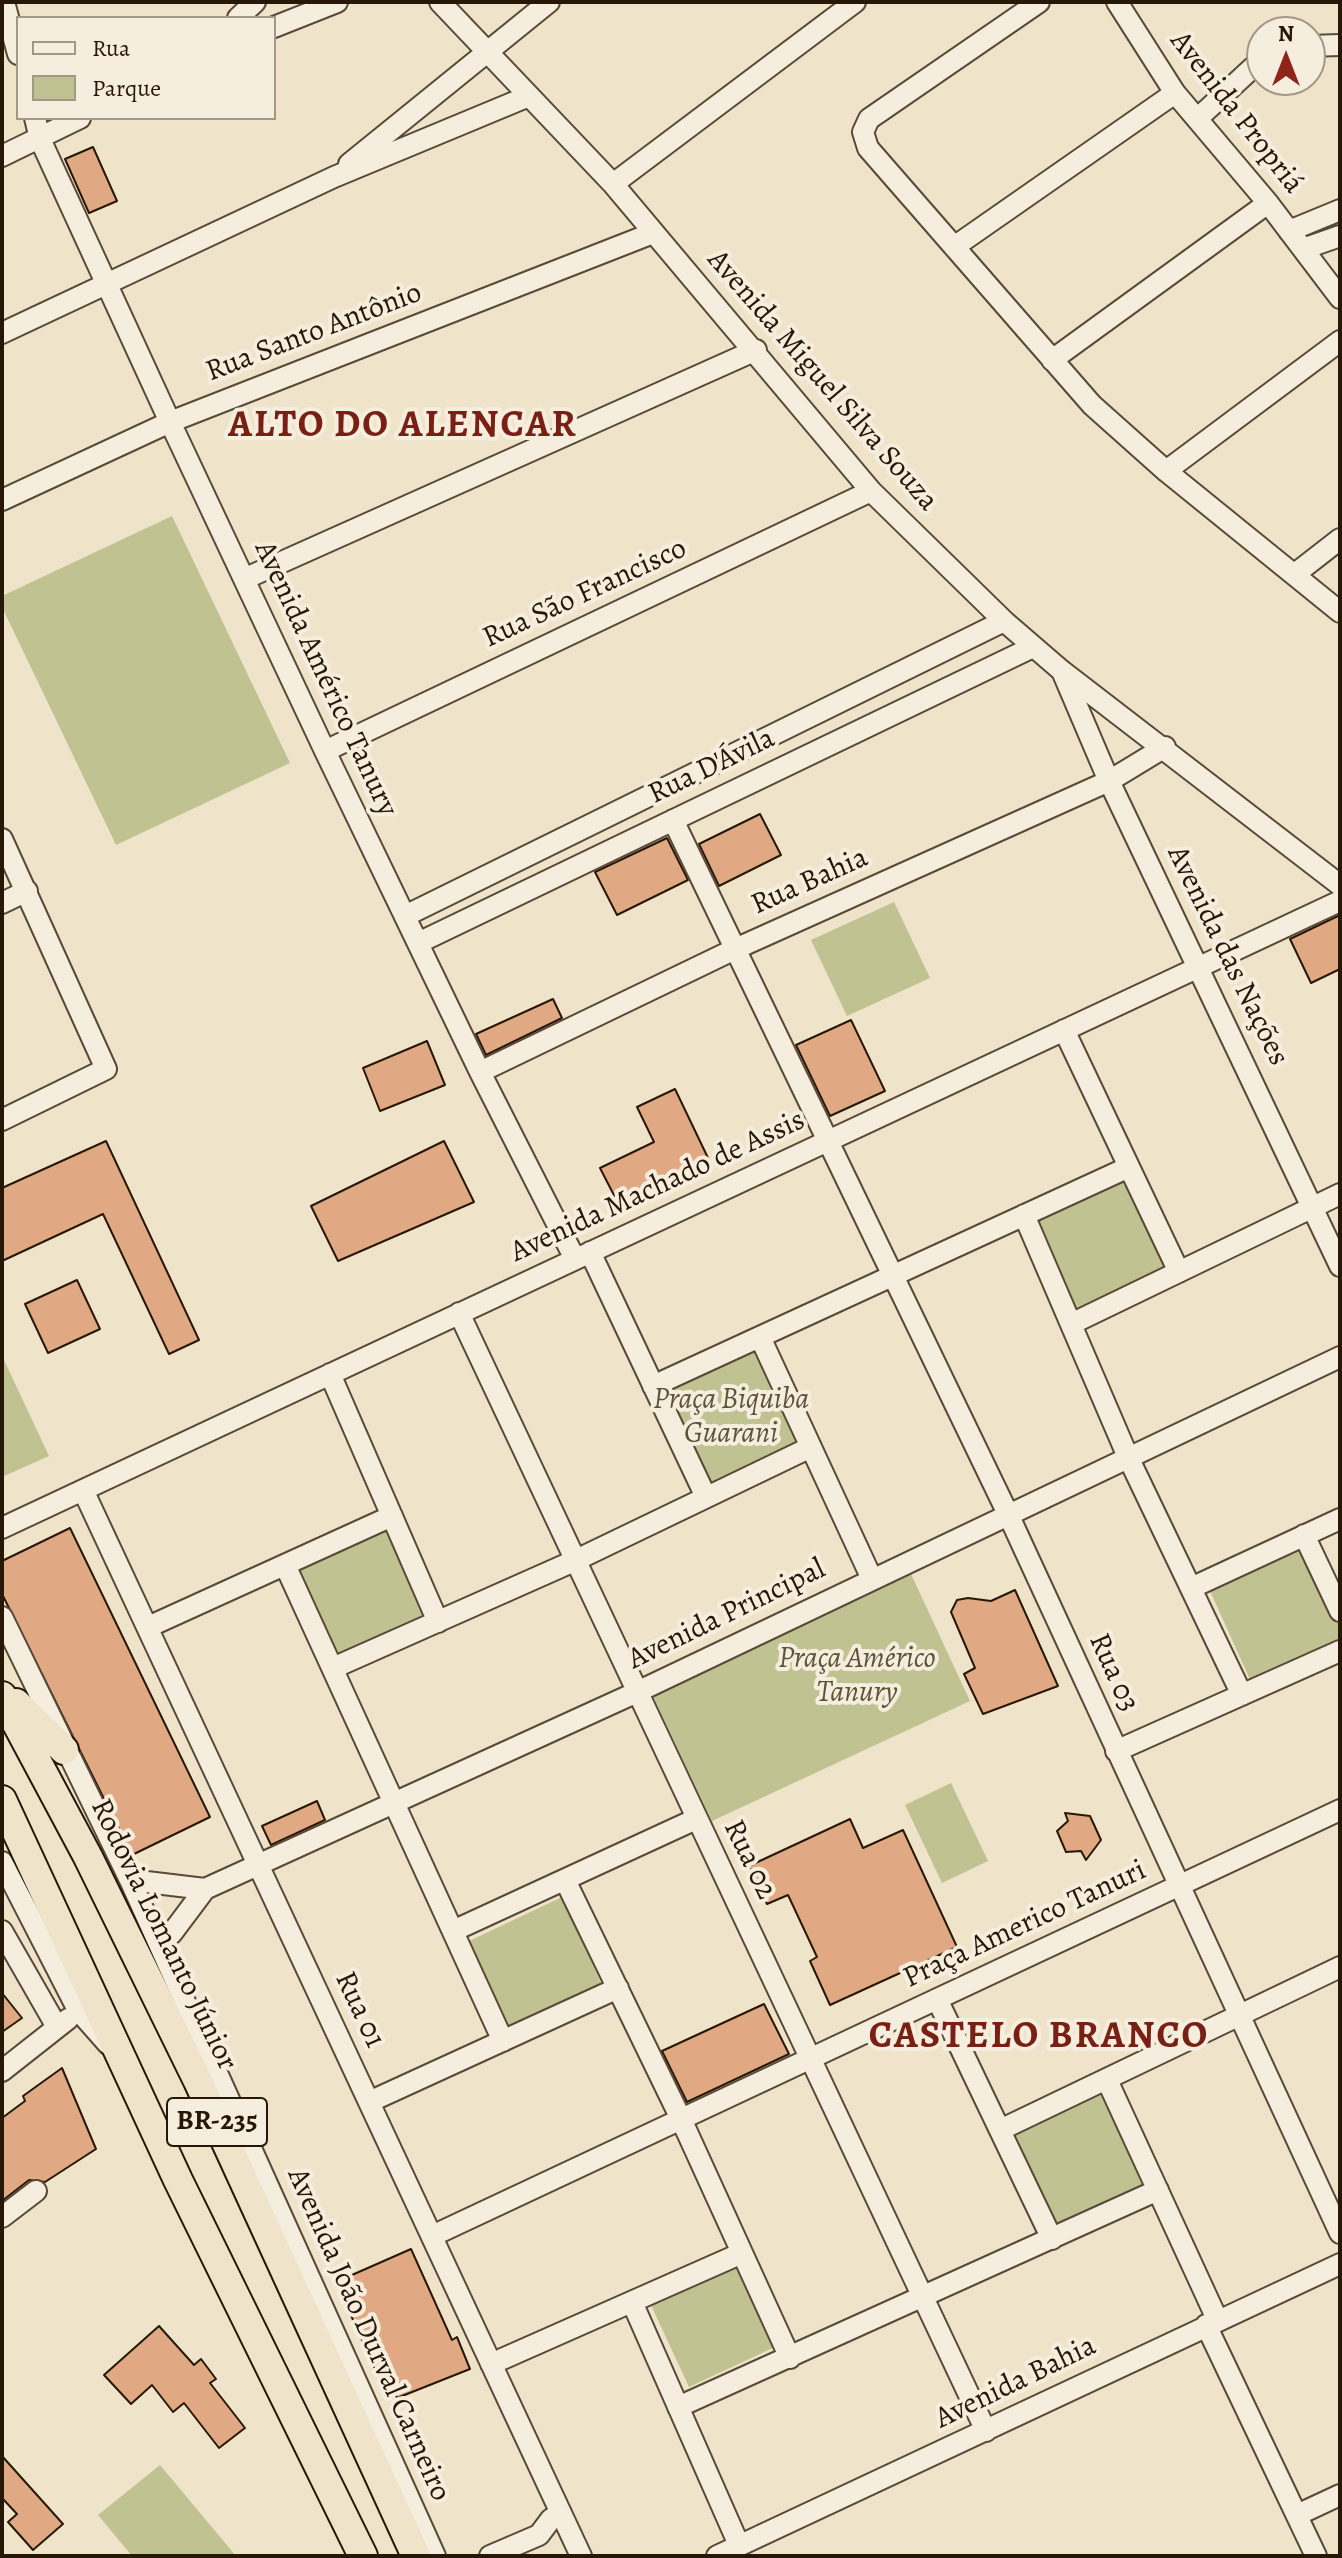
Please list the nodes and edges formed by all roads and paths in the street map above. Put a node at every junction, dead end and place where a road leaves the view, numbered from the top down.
1 (4, 2) edge
2 (255, 2) edge
3 (337, 2) edge
4 (440, 2) edge
5 (549, 2) edge
6 (855, 2) edge
7 (1039, 2) edge
8 (1117, 2) edge
9 (240, 16) edge
10 (276, 26) edge
11 (16, 47) edge
12 (486, 50) junction
13 (1246, 74) edge
14 (1175, 93) junction
15 (529, 96) junction
16 (1197, 119) junction
17 (35, 120) edge
18 (76, 120) edge
19 (40, 139) junction
20 (2, 156) edge
21 (334, 177) junction
22 (613, 184) junction
23 (1268, 203) junction
24 (1340, 210) edge
25 (1289, 231) junction
26 (653, 233) junction
27 (1340, 236) edge
28 (954, 247) junction
29 (1303, 249) junction
30 (107, 282) junction
31 (1340, 298) edge
32 (2, 333) edge
33 (1340, 341) edge
34 (756, 350) junction
35 (1052, 360) junction
36 (170, 422) junction
37 (1166, 471) junction
38 (871, 491) junction
39 (2, 500) edge
40 (1340, 539) edge
41 (1295, 574) junction
42 (244, 579) junction
43 (1340, 612) edge
44 (1004, 621) junction
45 (1033, 647) junction
46 (1062, 671) junction
47 (1165, 747) junction
48 (325, 751) junction
49 (1109, 781) junction
50 (616, 814) junction
51 (673, 820) junction
52 (2, 839) edge
53 (631, 840) junction
54 (1340, 885) edge
55 (27, 891) junction
56 (1340, 901) edge
57 (2, 903) edge
58 (405, 916) junction
59 (418, 943) junction
60 (733, 950) junction
61 (1198, 967) junction
62 (1064, 1030) junction
63 (480, 1072) junction
64 (2, 1120) edge
65 (826, 1141) junction
66 (1129, 1167) junction
67 (1340, 1194) edge
68 (1314, 1207) junction
69 (1024, 1215) junction
70 (582, 1256) junction
71 (1340, 1266) edge
72 (1179, 1272) junction
73 (892, 1277) junction
74 (459, 1313) junction
75 (1071, 1324) junction
76 (760, 1337) junction
77 (1340, 1357) edge
78 (330, 1374) junction
79 (653, 1386) junction
80 (811, 1447) junction
81 (1128, 1457) junction
82 (83, 1490) junction
83 (706, 1497) junction
84 (1008, 1514) junction
85 (392, 1516) junction
86 (1340, 1519) edge
87 (2, 1528) edge
88 (1304, 1535) junction
89 (574, 1561) junction
90 (285, 1565) junction
91 (872, 1579) junction
92 (1191, 1588) junction
93 (1340, 1611) edge
94 (2, 1617) edge
95 (438, 1622) junction
96 (148, 1627) junction
97 (1340, 1651) edge
98 (333, 1668) junction
99 (2, 1690) edge
100 (635, 1693) junction
101 (1242, 1695) junction
102 (2, 1696) edge
103 (64, 1750) junction
104 (1116, 1751) junction
105 (2, 1800) edge
106 (396, 1802) junction
107 (1340, 1810) edge
108 (696, 1819) junction
109 (2, 1862) edge
110 (258, 1865) junction
111 (130, 1880) junction
112 (565, 1880) junction
113 (1177, 1886) junction
114 (205, 1889) junction
115 (28, 1911) junction
116 (2, 1930) edge
117 (453, 1931) junction
118 (159, 1944) junction
119 (1340, 1967) edge
120 (618, 1988) junction
121 (937, 1999) junction
122 (78, 2010) junction
123 (1237, 2014) junction
124 (57, 2027) junction
125 (503, 2041) junction
126 (120, 2057) junction
127 (811, 2058) junction
128 (2, 2071) edge
129 (1107, 2080) junction
130 (369, 2102) junction
131 (681, 2119) junction
132 (1000, 2130) junction
133 (1158, 2190) junction
134 (36, 2191) dead end
135 (2, 2217) edge
136 (1340, 2233) edge
137 (432, 2236) junction
138 (1052, 2239) junction
139 (742, 2253) junction
140 (1340, 2264) edge
141 (924, 2298) junction
142 (632, 2302) junction
143 (1211, 2322) junction
144 (790, 2358) junction
145 (491, 2364) junction
146 (678, 2407) junction
147 (986, 2431) junction
148 (1340, 2495) edge
149 (561, 2513) junction
150 (1297, 2515) junction
151 (739, 2545) junction
152 (358, 2552) edge
153 (416, 2556) edge
154 (435, 2556) edge
155 (490, 2556) edge
156 (581, 2556) edge
157 (717, 2556) edge
158 (1316, 2556) edge

1 - 11 street
2 - 9 street
3 - 10 street
4 - 12 street, Avenida Miguel Silva Souza
5 - 12 street
6 - 22 street
7 - 28 street
8 - 14 street, Avenida Propriá
12 - 15 street, Avenida Miguel Silva Souza
12 - 21 street
13 - 16 street
14 - 16 street, Avenida Propriá
14 - 28 street
15 - 21 street
15 - 22 street, Avenida Miguel Silva Souza
16 - 23 street, Avenida Propriá
17 - 19 street, Avenida Américo Tanury
18 - 19 street
19 - 20 street
19 - 30 street, Avenida Américo Tanury
21 - 30 street
22 - 26 street, Avenida Miguel Silva Souza
23 - 25 street, Avenida Propriá
23 - 35 street
24 - 25 street
25 - 29 street, Avenida Propriá
26 - 34 street, Avenida Miguel Silva Souza
26 - 36 street, Rua Santo Antônio
27 - 29 street
28 - 35 street
29 - 31 street, Avenida Propriá
30 - 32 street
30 - 36 street, Avenida Américo Tanury
33 - 37 street
34 - 38 street, Avenida Miguel Silva Souza
34 - 42 street
35 - 37 street
36 - 39 street, Rua Santo Antônio
36 - 42 street, Avenida Américo Tanury
37 - 41 street
38 - 44 street, Avenida Miguel Silva Souza
38 - 48 street, Rua São Francisco
40 - 41 street
41 - 43 street
42 - 48 street, Avenida Américo Tanury
44 - 45 street, Avenida Miguel Silva Souza
44 - 50 street, Rua D'Ávila
45 - 46 street, Avenida Miguel Silva Souza
45 - 51 street, Rua D'Ávila
46 - 47 street, Avenida Miguel Silva Souza
46 - 49 street, Avenida das Nações
47 - 49 street, Rua Bahia
47 - 54 street, Avenida Miguel Silva Souza
48 - 58 street, Avenida Américo Tanury
49 - 60 street, Rua Bahia
49 - 61 street, Avenida das Nações
50 - 53 street
50 - 58 street, Rua D'Ávila
51 - 53 street, Rua D'Ávila
51 - 60 street, Rua 03
52 - 55 street
53 - 59 street, Rua D'Ávila
55 - 57 street
55 - 64 street
56 - 61 street, Avenida Machado de Assis
58 - 59 street, Avenida Américo Tanury
59 - 63 street, Avenida Américo Tanury
60 - 63 street, Rua Bahia
60 - 65 street, Rua 03
61 - 62 street, Avenida Machado de Assis
61 - 68 street, Avenida das Nações
62 - 65 street, Avenida Machado de Assis
62 - 66 street
63 - 70 street, Avenida Américo Tanury
65 - 70 street, Avenida Machado de Assis
65 - 73 street, Rua 03
66 - 69 street
66 - 72 street
67 - 68 street
68 - 71 street, Avenida das Nações
68 - 72 street
69 - 73 street
69 - 75 street
70 - 74 street, Avenida Machado de Assis
70 - 79 street, Avenida Américo Tanury
72 - 75 street
73 - 76 street
73 - 84 street, Rua 03
74 - 78 street, Avenida Machado de Assis
74 - 89 street, Rua 02
75 - 81 street
76 - 79 street
76 - 80 street
77 - 81 street, Avenida Principal
78 - 82 street, Avenida Machado de Assis
78 - 85 street
79 - 83 street, Avenida Américo Tanury
80 - 83 street
80 - 91 street
81 - 84 street, Avenida Principal
81 - 92 street
82 - 87 street, Avenida Machado de Assis
82 - 96 street, Rua 01
83 - 89 street
84 - 91 street, Avenida Principal
84 - 104 street, Rua 03
85 - 90 street
85 - 95 street
86 - 88 street
88 - 92 street
88 - 93 street
89 - 95 street
89 - 100 street, Rua 02
90 - 96 street
90 - 98 street
91 - 100 street, Avenida Principal
92 - 101 street
94 - 103 street, Avenida João Durval Carneiro
95 - 98 street
96 - 110 street, Rua 01
97 - 101 street
98 - 106 street
99 - 103 highway
100 - 106 street, Avenida Principal
100 - 108 street, Rua 02
101 - 104 street
102 - 153 highway, Rodovia Lomanto Júnior / BR-235
103 - 111 street, Avenida João Durval Carneiro
104 - 113 street, Rua 03
105 - 126 highway, BR-235
106 - 110 street, Avenida Principal
106 - 117 street
107 - 113 street, Praça Americo Tanuri
108 - 112 street
108 - 127 street, Rua 02
109 - 115 street
110 - 114 street, Avenida Principal
110 - 130 street, Rua 01
111 - 114 street
111 - 118 street, Avenida João Durval Carneiro
112 - 117 street
112 - 120 street
113 - 121 street, Praça Americo Tanuri
113 - 123 street, Rua 03
114 - 118 street
115 - 116 street
115 - 122 street
116 - 124 street
117 - 125 street
118 - 154 street, Avenida João Durval Carneiro
119 - 123 street
120 - 125 street
120 - 131 street
121 - 127 street, Praça Americo Tanuri
121 - 132 street
122 - 124 street
122 - 126 street
123 - 129 street
123 - 136 street, Rua 03
124 - 128 street
125 - 130 street
126 - 152 highway, BR-235
127 - 131 street, Praça Americo Tanuri
127 - 141 street, Rua 02
129 - 132 street
129 - 133 street
130 - 137 street, Rua 01
131 - 137 street, Praça Americo Tanuri
131 - 139 street
132 - 138 street
133 - 138 street
133 - 143 street
134 - 135 street
137 - 145 street, Rua 01
138 - 141 street
139 - 142 street
139 - 144 street
140 - 143 street, Avenida Bahia
141 - 144 street
141 - 147 street, Rua 02
142 - 145 street
142 - 146 street
143 - 147 street, Avenida Bahia
143 - 150 street
144 - 146 street
145 - 149 street, Rua 01
146 - 151 street
147 - 151 street, Avenida Bahia
148 - 150 street
149 - 155 street
149 - 156 street, Rua 01
150 - 158 street
151 - 157 street, Avenida Bahia

